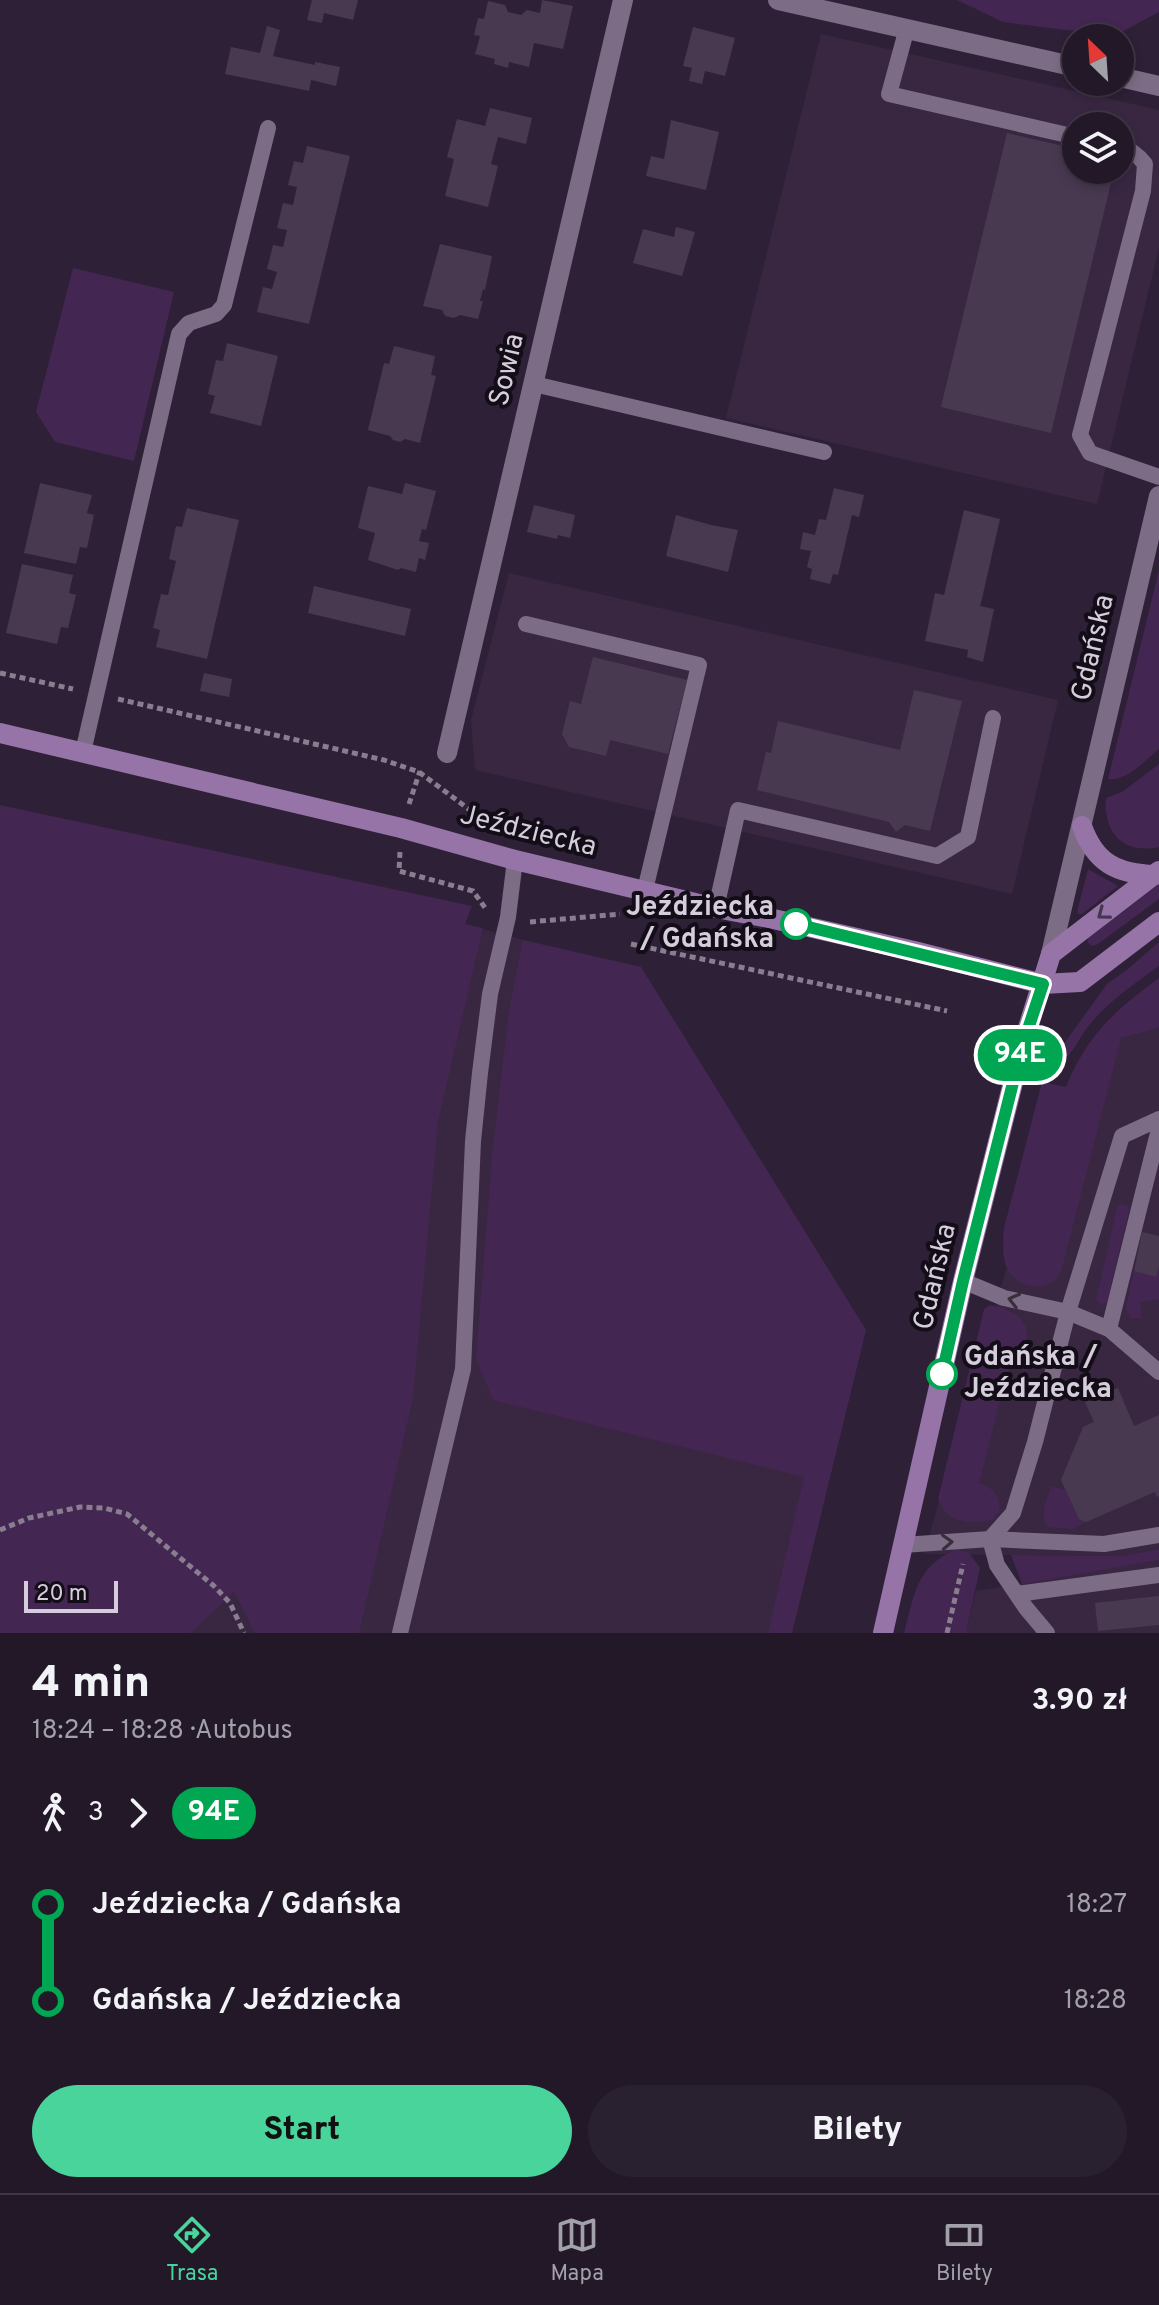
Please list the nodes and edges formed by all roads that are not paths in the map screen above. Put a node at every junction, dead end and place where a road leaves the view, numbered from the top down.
1 (623, 0) edge
2 (778, 0) edge
3 (822, 4) edge
4 (907, 28) junction
5 (1062, 64) edge
6 (1134, 80) edge
7 (1159, 86) edge
8 (268, 128) dead end
9 (1062, 134) edge
10 (1134, 153) edge
11 (534, 384) junction
12 (824, 452) dead end
13 (1159, 477) edge
14 (1159, 496) edge
15 (526, 624) dead end
16 (993, 718) dead end
17 (0, 733) edge
18 (83, 752) junction
19 (447, 753) road end
20 (1082, 826) junction
21 (515, 860) junction
22 (1157, 873) edge
23 (645, 890) junction
24 (716, 908) junction
25 (1159, 922) edge
26 (1051, 954) junction
27 (1043, 984) junction
28 (1159, 1119) edge
29 (1159, 1129) edge
30 (963, 1281) junction
31 (1068, 1312) junction
32 (1109, 1329) junction
33 (1159, 1372) edge
34 (1159, 1535) edge
35 (990, 1539) junction
36 (903, 1545) junction
37 (1159, 1575) edge
38 (1017, 1594) junction
39 (400, 1633) edge
40 (883, 1633) edge
41 (1047, 1633) edge

1 - 11 street, Sowia
2 - 3 street
3 - 4 street
4 - 5 street
4 - 9 lane
6 - 7 street
8 - 18 lane
10 - 13 lane
11 - 12 lane
11 - 19 street, Sowia
14 - 20 street, Gdańska
15 - 23 lane
16 - 24 lane
17 - 18 street, Jeździecka
18 - 21 street, Jeździecka
20 - 22 street
20 - 26 street, Gdańska
21 - 23 street, Jeździecka
21 - 39 lane
22 -> 26 street
23 - 24 street, Jeździecka
24 - 27 street, Jeździecka
25 - 27 street
26 - 27 street, Gdańska
27 - 30 street, Gdańska
28 - 31 lane
29 - 32 lane
31 -> 30 lane
30 - 36 street, Gdańska
31 - 32 lane
31 - 35 lane
32 - 33 lane
34 - 35 lane
36 -> 35 lane
35 - 38 lane
36 - 40 street, Gdańska
37 - 38 lane
38 - 41 lane

